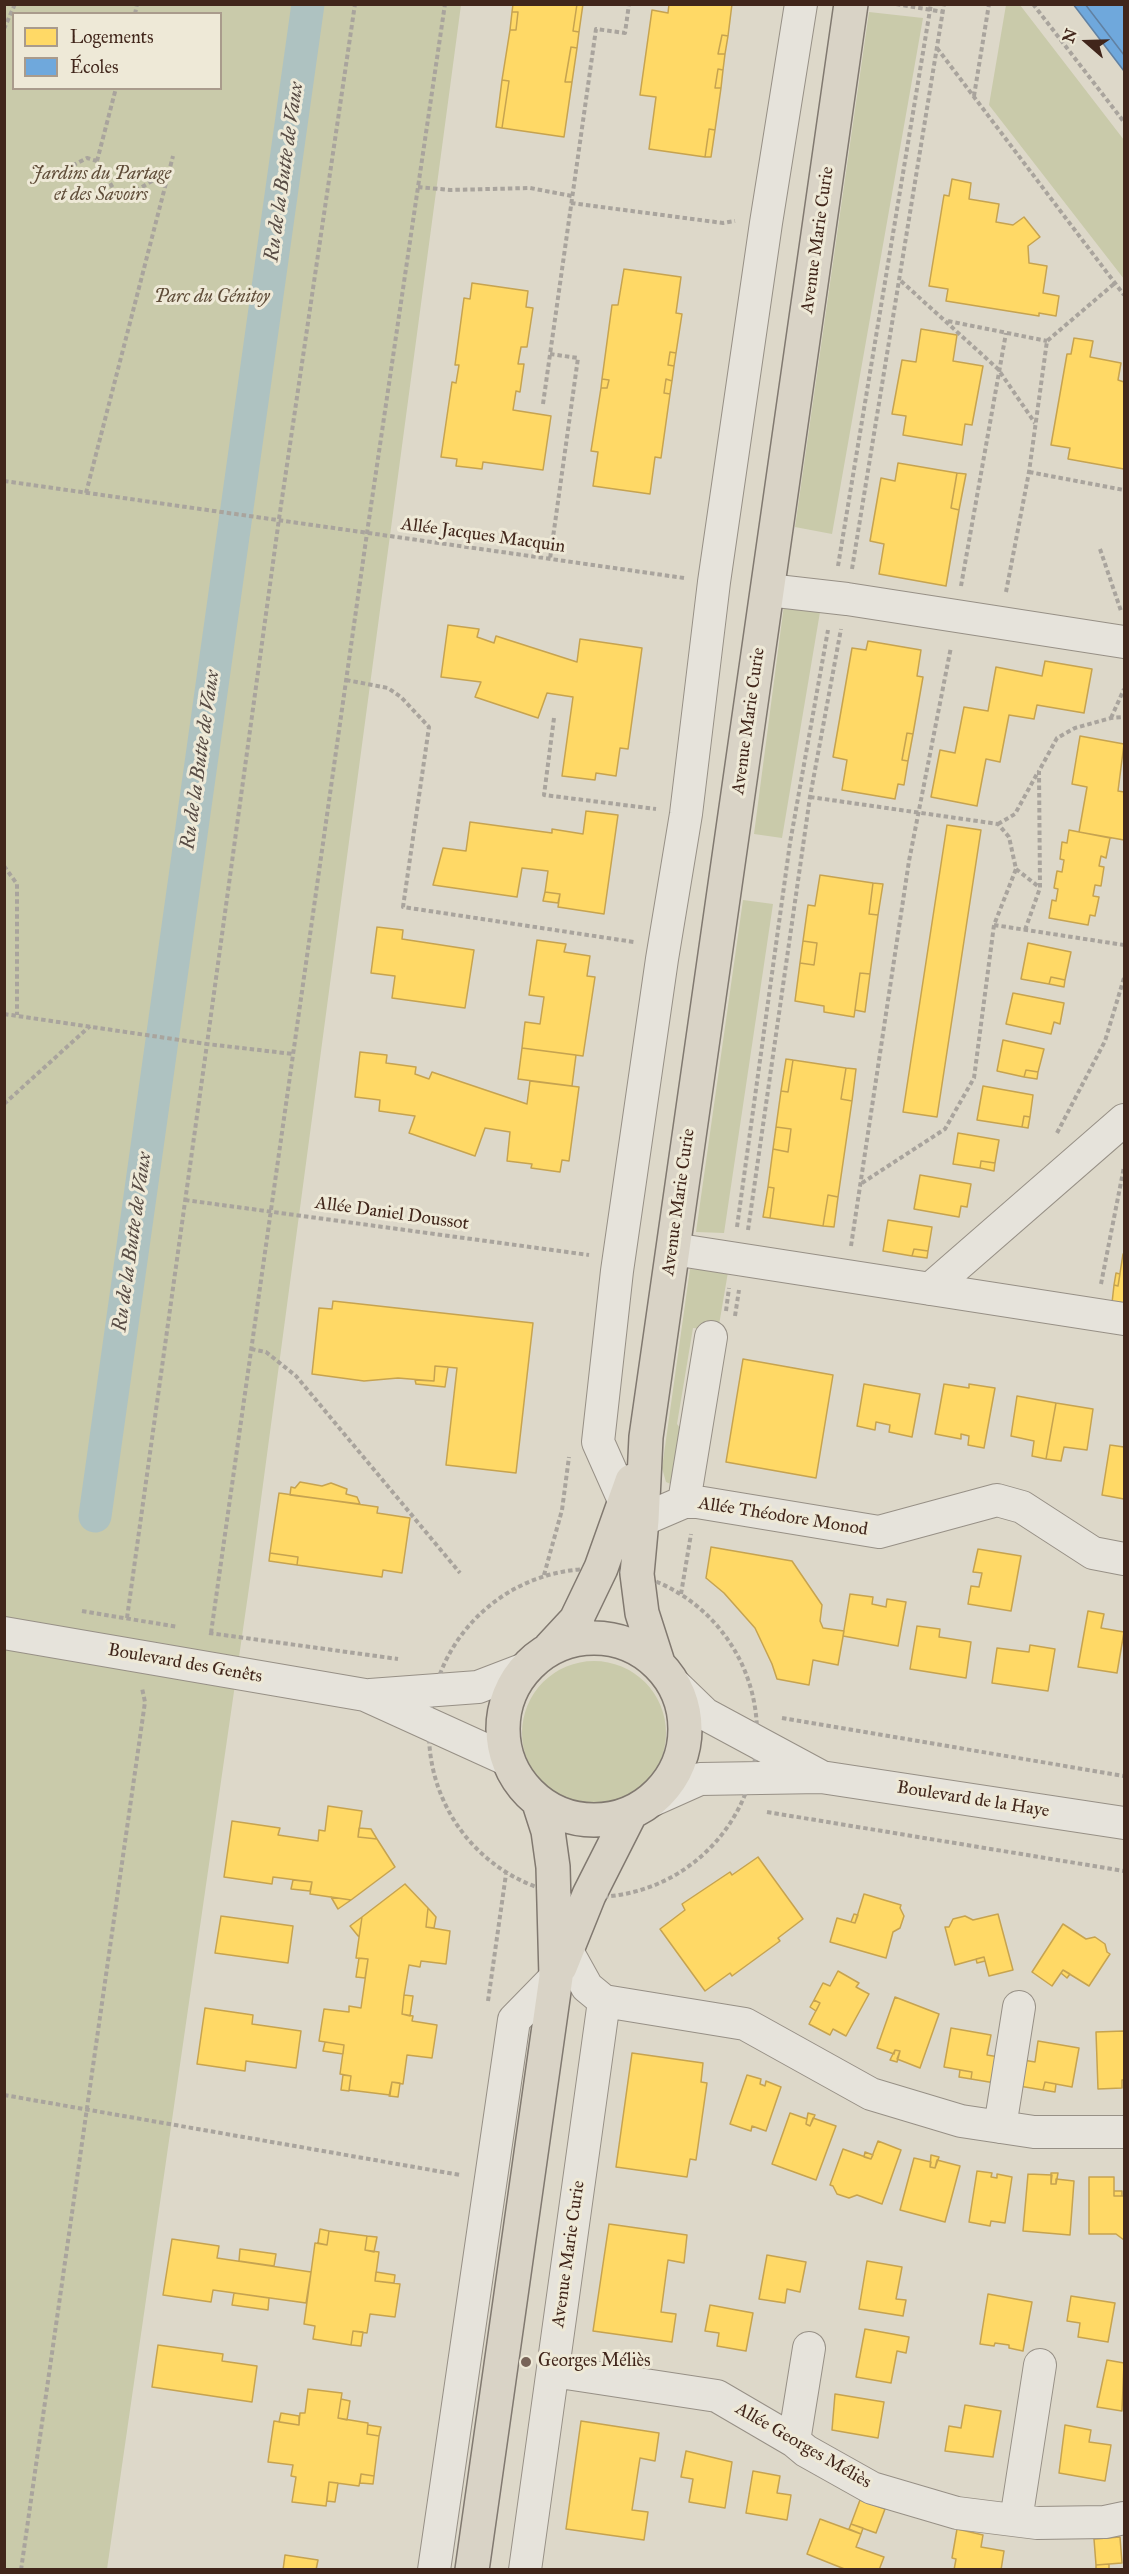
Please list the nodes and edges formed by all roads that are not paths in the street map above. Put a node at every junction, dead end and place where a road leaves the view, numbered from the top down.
1 (801, 4) edge
2 (851, 4) edge
3 (768, 590) junction
4 (1125, 642) edge
5 (1125, 1120) edge
6 (673, 1249) junction
7 (930, 1289) junction
8 (1110, 1316) edge
9 (716, 1339) road end
10 (691, 1502) junction
11 (634, 1513) junction
12 (1125, 1559) edge
13 (4, 1633) edge
14 (536, 1660) junction
15 (667, 1675) junction
16 (365, 1695) junction
17 (508, 1760) junction
18 (821, 1777) junction
19 (539, 1803) junction
20 (642, 1807) junction
21 (1125, 1823) edge
22 (562, 1964) junction
23 (604, 2001) junction
24 (1019, 2007) dead end
25 (1000, 2127) junction
26 (1125, 2132) edge
27 (809, 2348) dead end
28 (1040, 2365) dead end
29 (553, 2371) junction
30 (794, 2440) junction
31 (1125, 2518) edge
32 (1016, 2520) junction
33 (434, 2570) edge
34 (472, 2570) edge
35 (525, 2570) edge

1 - 11 street
2 - 3 main road, Avenue Marie Curie
3 - 4 street
3 - 6 main road, Avenue Marie Curie
5 - 7 street
6 - 7 street
6 - 11 main road, Avenue Marie Curie
7 - 8 street
9 - 10 street
10 - 11 street, Allée Théodore Monod
10 - 12 street, Allée Théodore Monod
11 - 14 main road, Avenue Marie Curie
11 - 15 main road, Avenue Marie Curie
13 - 16 street, Boulevard des Genêts
14 - 15 main road
14 - 16 street, Boulevard des Genêts
14 - 17 main road
15 - 18 street, Boulevard de la Haye
15 - 20 main road
16 - 17 street, Boulevard des Genêts
17 - 19 main road
18 - 20 street, Boulevard de la Haye
18 - 21 street, Boulevard de la Haye
19 - 20 main road
19 - 22 main road
20 - 22 main road
22 - 23 street
22 - 33 street
22 - 34 main road
23 - 25 street
23 - 29 street, Avenue Marie Curie
24 - 25 street
25 - 26 street
27 - 30 street
28 - 32 street
29 - 30 street, Allée Georges Méliès
29 - 35 street, Avenue Marie Curie
30 - 32 street, Allée Georges Méliès
31 - 32 street, Allée Georges Méliès

